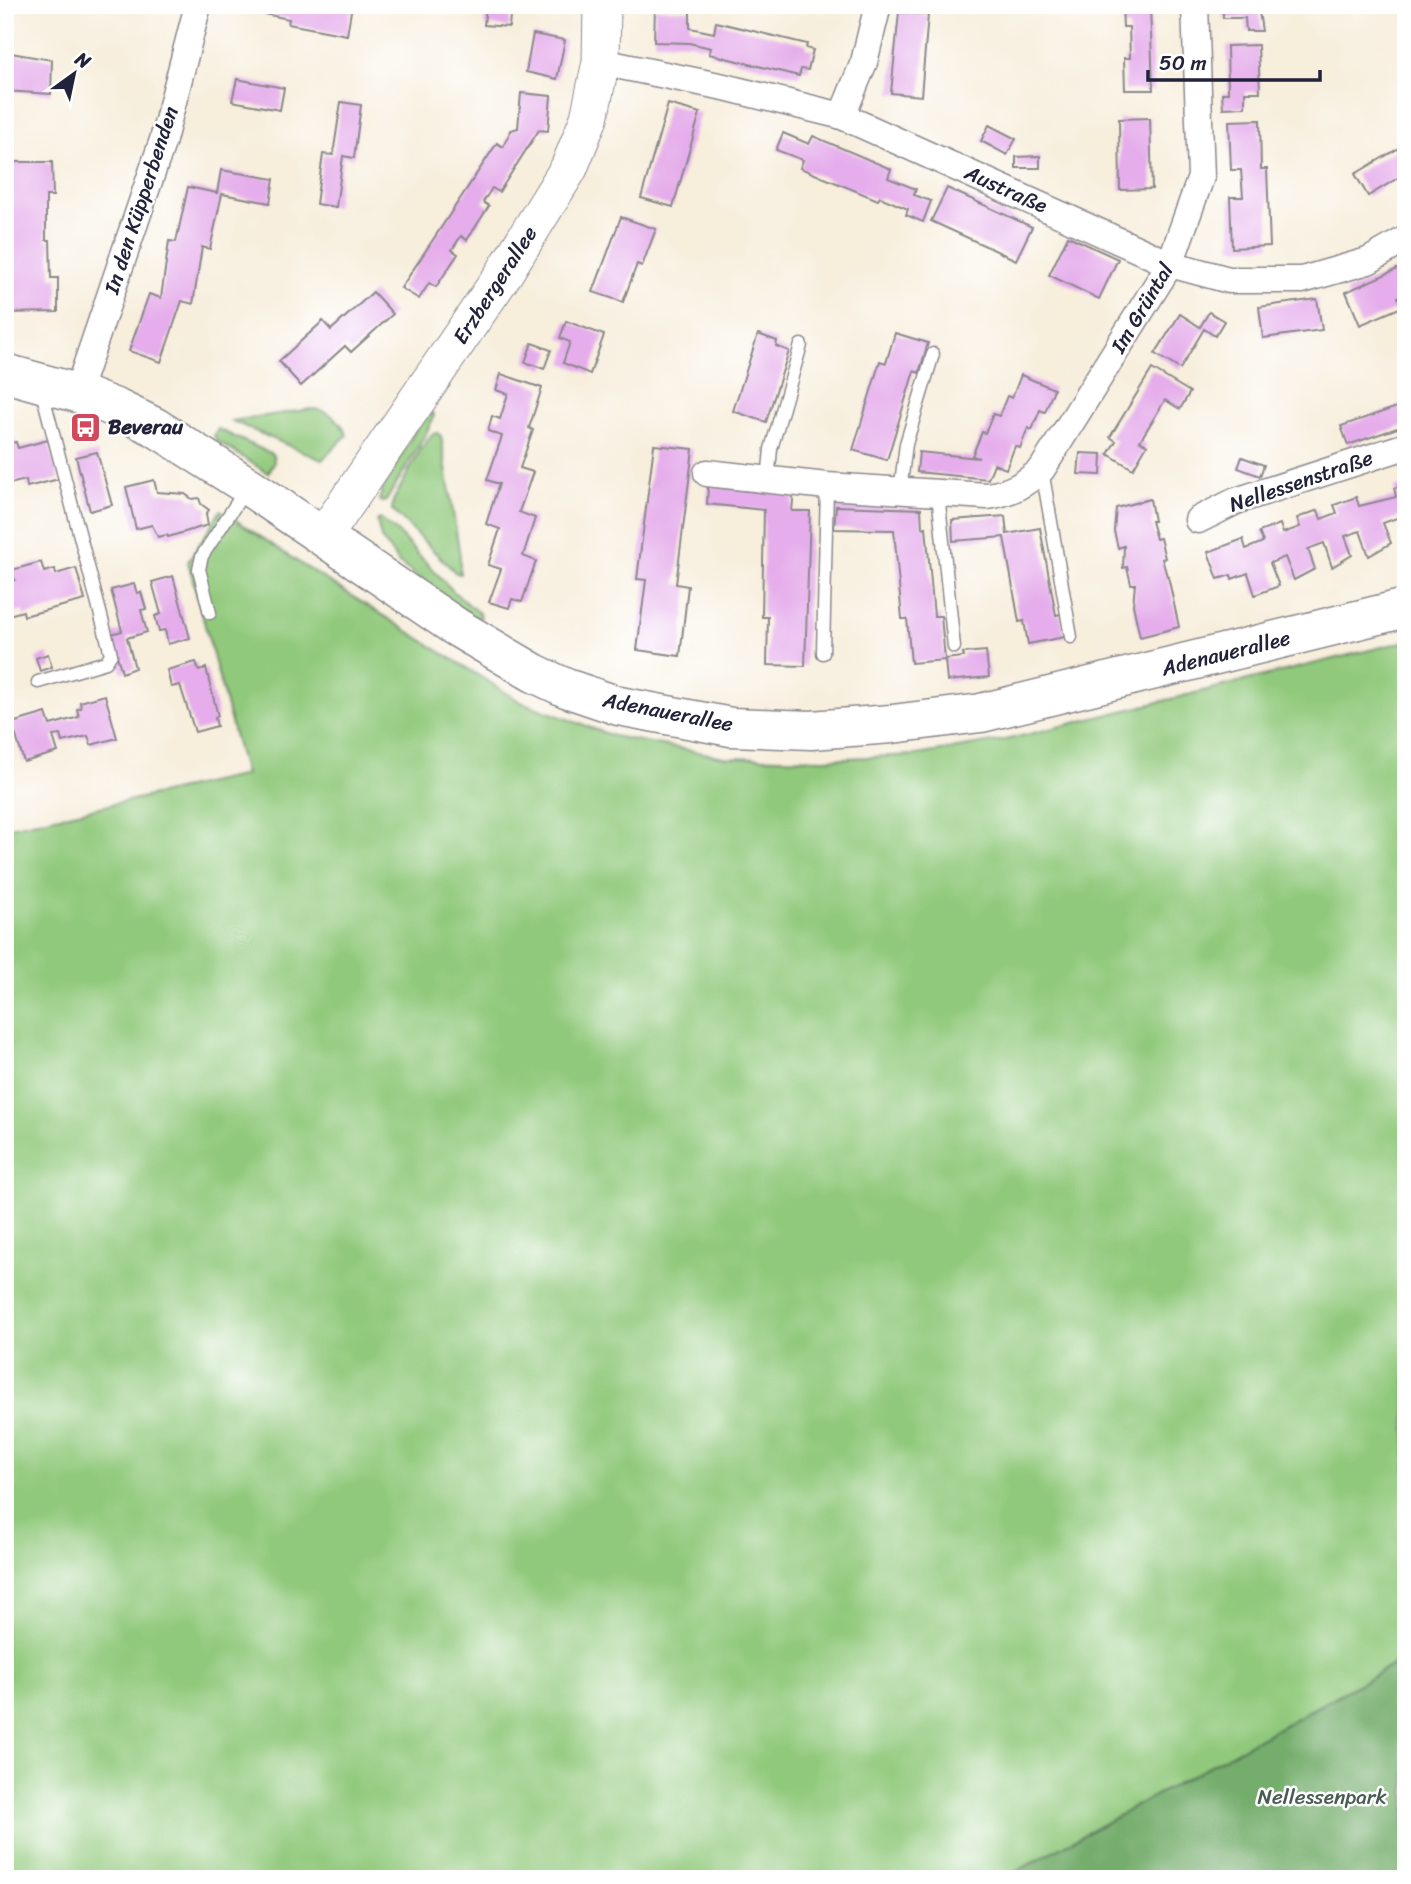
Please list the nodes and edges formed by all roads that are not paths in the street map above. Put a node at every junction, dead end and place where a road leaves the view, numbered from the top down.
1 (198, 5) edge
2 (602, 5) edge
3 (877, 5) edge
4 (1195, 5) edge
5 (601, 62) junction
6 (842, 116) junction
7 (1406, 239) edge
8 (1170, 264) junction
9 (802, 345) dead end
10 (933, 355) dead end
11 (22, 377) edge
12 (77, 393) junction
13 (1406, 446) edge
14 (1042, 469) junction
15 (707, 473) dead end
16 (768, 480) junction
17 (248, 486) junction
18 (827, 486) junction
19 (900, 491) junction
20 (938, 494) junction
21 (1198, 520) dead end
22 (323, 537) junction
23 (1406, 608) edge
24 (210, 613) dead end
25 (1072, 637) dead end
26 (954, 647) dead end
27 (823, 653) dead end
28 (38, 682) dead end

1 - 12 street, In den Küpperbenden
2 - 5 street, Erzbergerallee
3 - 6 street
4 - 8 street, Im Grüntal
5 - 6 street, Austraße
5 - 22 street, Erzbergerallee
6 - 8 street, Austraße
7 - 8 street, Austraße
8 - 14 street, Im Grüntal
9 - 16 lane
10 - 19 lane
11 - 12 main road, Adenauerallee
11 - 28 lane
12 - 17 main road, Adenauerallee
13 - 21 street, Nellessenstraße
14 - 20 street, Im Grüntal
14 - 25 lane
15 - 16 street, Im Grüntal
16 - 18 street, Im Grüntal
17 - 22 main road, Adenauerallee
17 - 24 lane
18 - 19 street, Im Grüntal
18 - 27 lane
19 - 20 street, Im Grüntal
20 - 26 lane
22 - 23 main road, Adenauerallee

